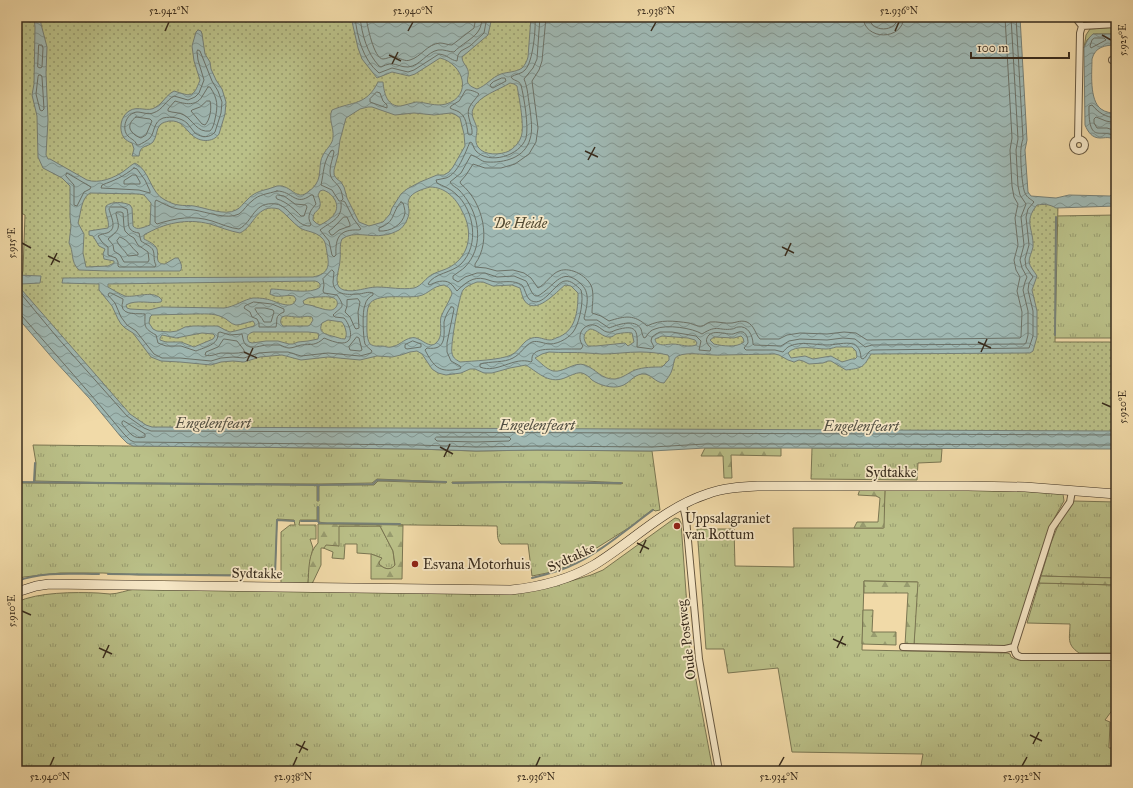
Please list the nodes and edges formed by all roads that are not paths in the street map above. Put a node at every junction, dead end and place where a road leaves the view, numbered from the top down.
1 (1075, 17) edge
2 (1116, 24) edge
3 (1082, 26) junction
4 (1078, 138) dead end
5 (1072, 491) junction
6 (1116, 494) edge
7 (682, 505) junction
8 (17, 592) edge
9 (904, 647) dead end
10 (1014, 647) junction
11 (1116, 657) edge
12 (719, 771) edge

1 - 3 street
2 - 3 street
3 - 4 street
5 - 6 street, Sydtakke
5 - 7 street, Sydtakke
5 - 10 street
7 - 8 street, Sydtakke
7 - 12 street, Oude Postweg
9 - 10 street
10 - 11 street

